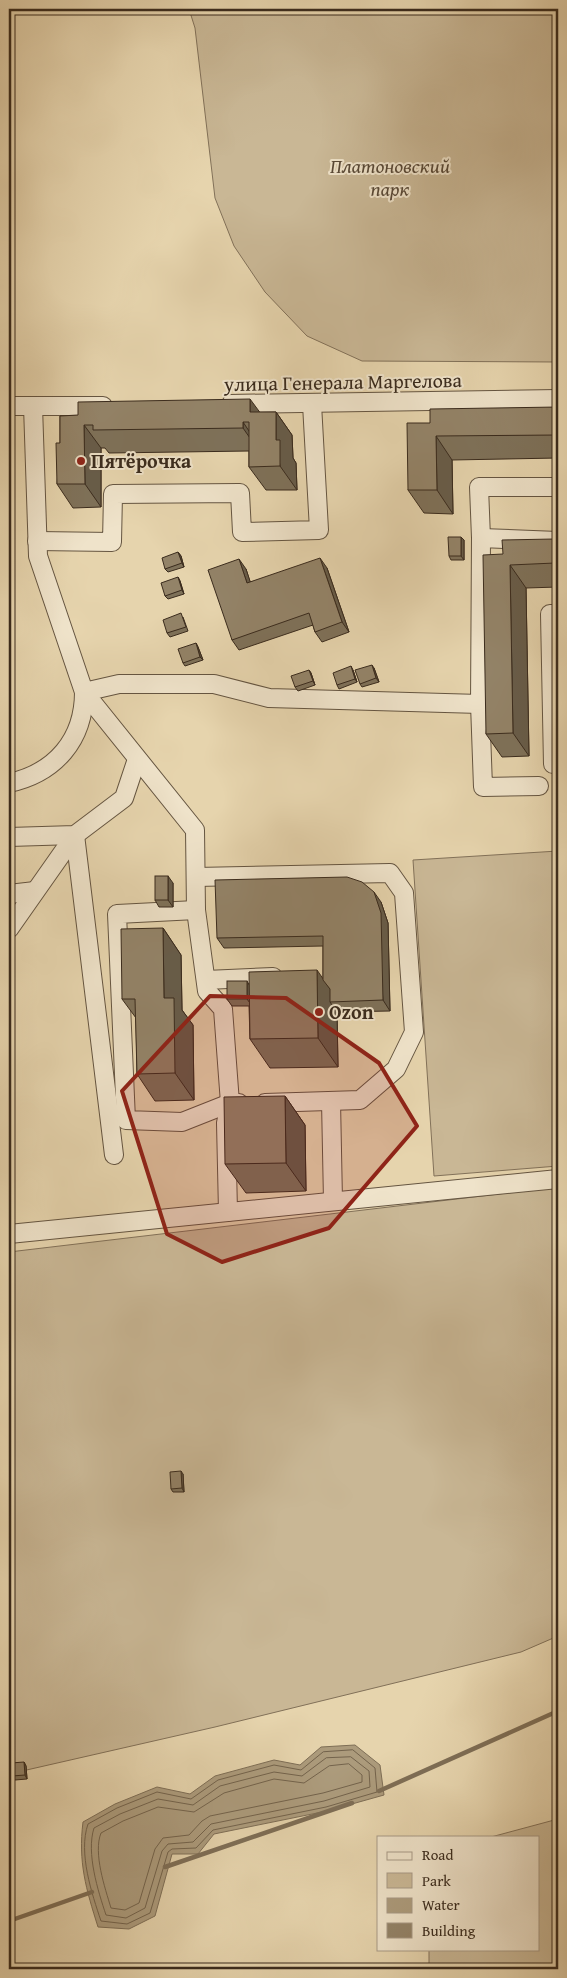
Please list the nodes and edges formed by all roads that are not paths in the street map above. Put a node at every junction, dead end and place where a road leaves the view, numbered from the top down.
1 (558, 399) edge
2 (312, 404) junction
3 (122, 405) edge
4 (210, 405) edge
5 (9, 406) edge
6 (33, 406) junction
7 (558, 487) edge
8 (481, 538) junction
9 (37, 541) junction
10 (558, 541) edge
11 (558, 614) edge
12 (84, 692) junction
13 (480, 704) junction
14 (137, 759) junction
15 (553, 764) dead end
16 (9, 783) edge
17 (539, 786) dead end
18 (75, 835) junction
19 (9, 838) edge
20 (196, 878) junction
21 (35, 891) junction
22 (9, 894) edge
23 (196, 910) junction
24 (9, 929) edge
25 (291, 977) edge
26 (206, 980) junction
27 (331, 1101) junction
28 (230, 1104) junction
29 (114, 1155) dead end
30 (558, 1179) edge
31 (333, 1202) junction
32 (228, 1212) junction
33 (9, 1234) edge

1 - 2 street, улица Генерала Маргелова
2 - 4 street, улица Генерала Маргелова
2 - 9 street
3 - 6 street
5 - 6 street
6 - 9 street
7 - 8 street
8 - 10 street
8 - 13 street
9 - 12 street
11 - 15 street
12 - 13 street
12 - 14 street
12 - 16 street
13 - 17 street
14 - 18 street
14 - 20 street
18 - 19 street
18 - 21 street
18 - 29 street
20 - 23 street
20 - 27 street
21 - 22 street
21 - 24 street
23 - 26 street
23 - 28 street
25 - 26 street
26 - 28 street
27 - 28 street
27 - 31 street
28 - 32 street
30 - 31 street
31 - 32 street
32 - 33 street

